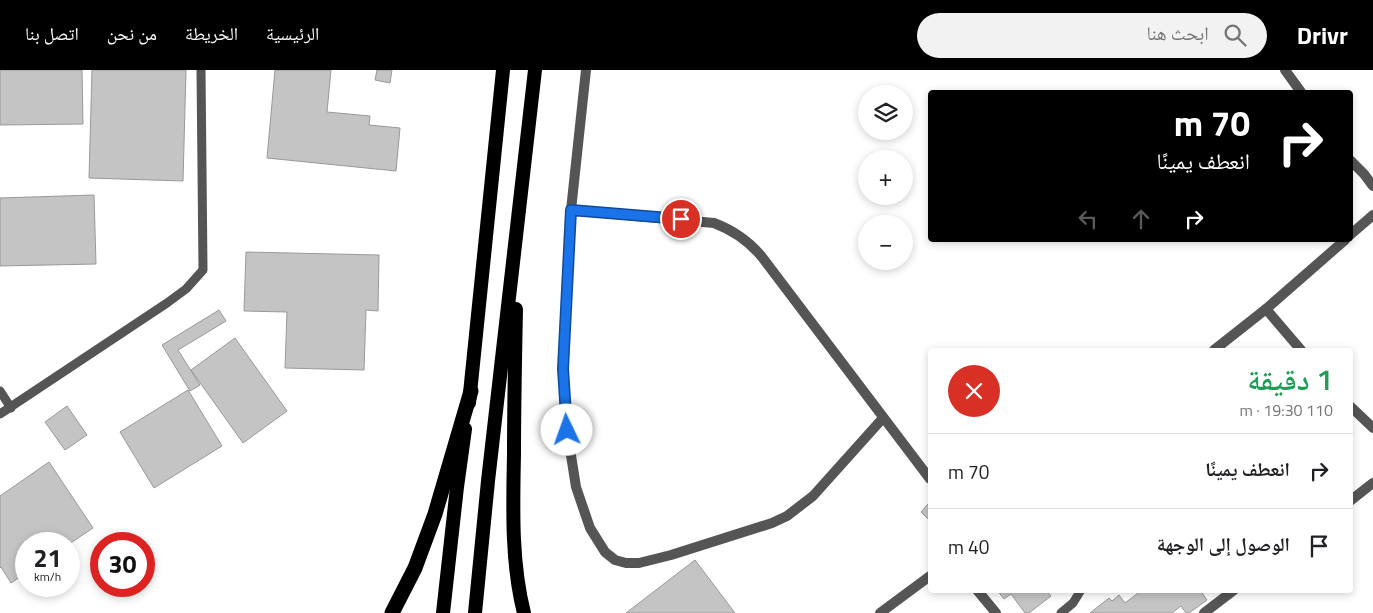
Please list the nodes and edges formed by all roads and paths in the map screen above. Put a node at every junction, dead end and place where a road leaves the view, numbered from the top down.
1 (201, 70) edge
2 (502, 70) edge
3 (535, 70) edge
4 (586, 70) edge
5 (1285, 70) edge
6 (1300, 90) edge
7 (1353, 163) edge
8 (1373, 186) edge
9 (571, 210) junction
10 (1373, 215) edge
11 (517, 229) junction
12 (1353, 232) edge
13 (1343, 242) edge
14 (1266, 309) junction
15 (1217, 348) edge
16 (1299, 348) edge
17 (470, 390) junction
18 (0, 391) edge
19 (11, 408) junction
20 (1353, 409) edge
21 (0, 414) edge
22 (883, 418) junction
23 (1373, 428) edge
24 (928, 476) edge
25 (1373, 483) edge
26 (1353, 499) edge
27 (928, 577) edge
28 (979, 593) edge
29 (1079, 593) edge
30 (1230, 593) edge
31 (392, 613) edge
32 (444, 613) edge
33 (475, 613) edge
34 (524, 613) edge
35 (880, 613) edge
36 (996, 613) edge
37 (1061, 613) edge
38 (1204, 613) edge

1 - 19 lane
2 - 17 highway
3 - 11 highway
4 - 9 street
5 - 6 street
7 - 8 street
9 - 22 street
9 - 22 street
10 - 12 street
11 - 33 highway
11 - 34 highway
13 - 14 street
14 - 15 street
14 - 16 street
17 - 31 highway
17 - 32 highway
18 - 19 lane
19 - 21 lane
20 - 23 street
22 - 24 street
25 - 26 street
27 - 35 street
28 - 36 street
29 - 37 lane
30 - 38 street

